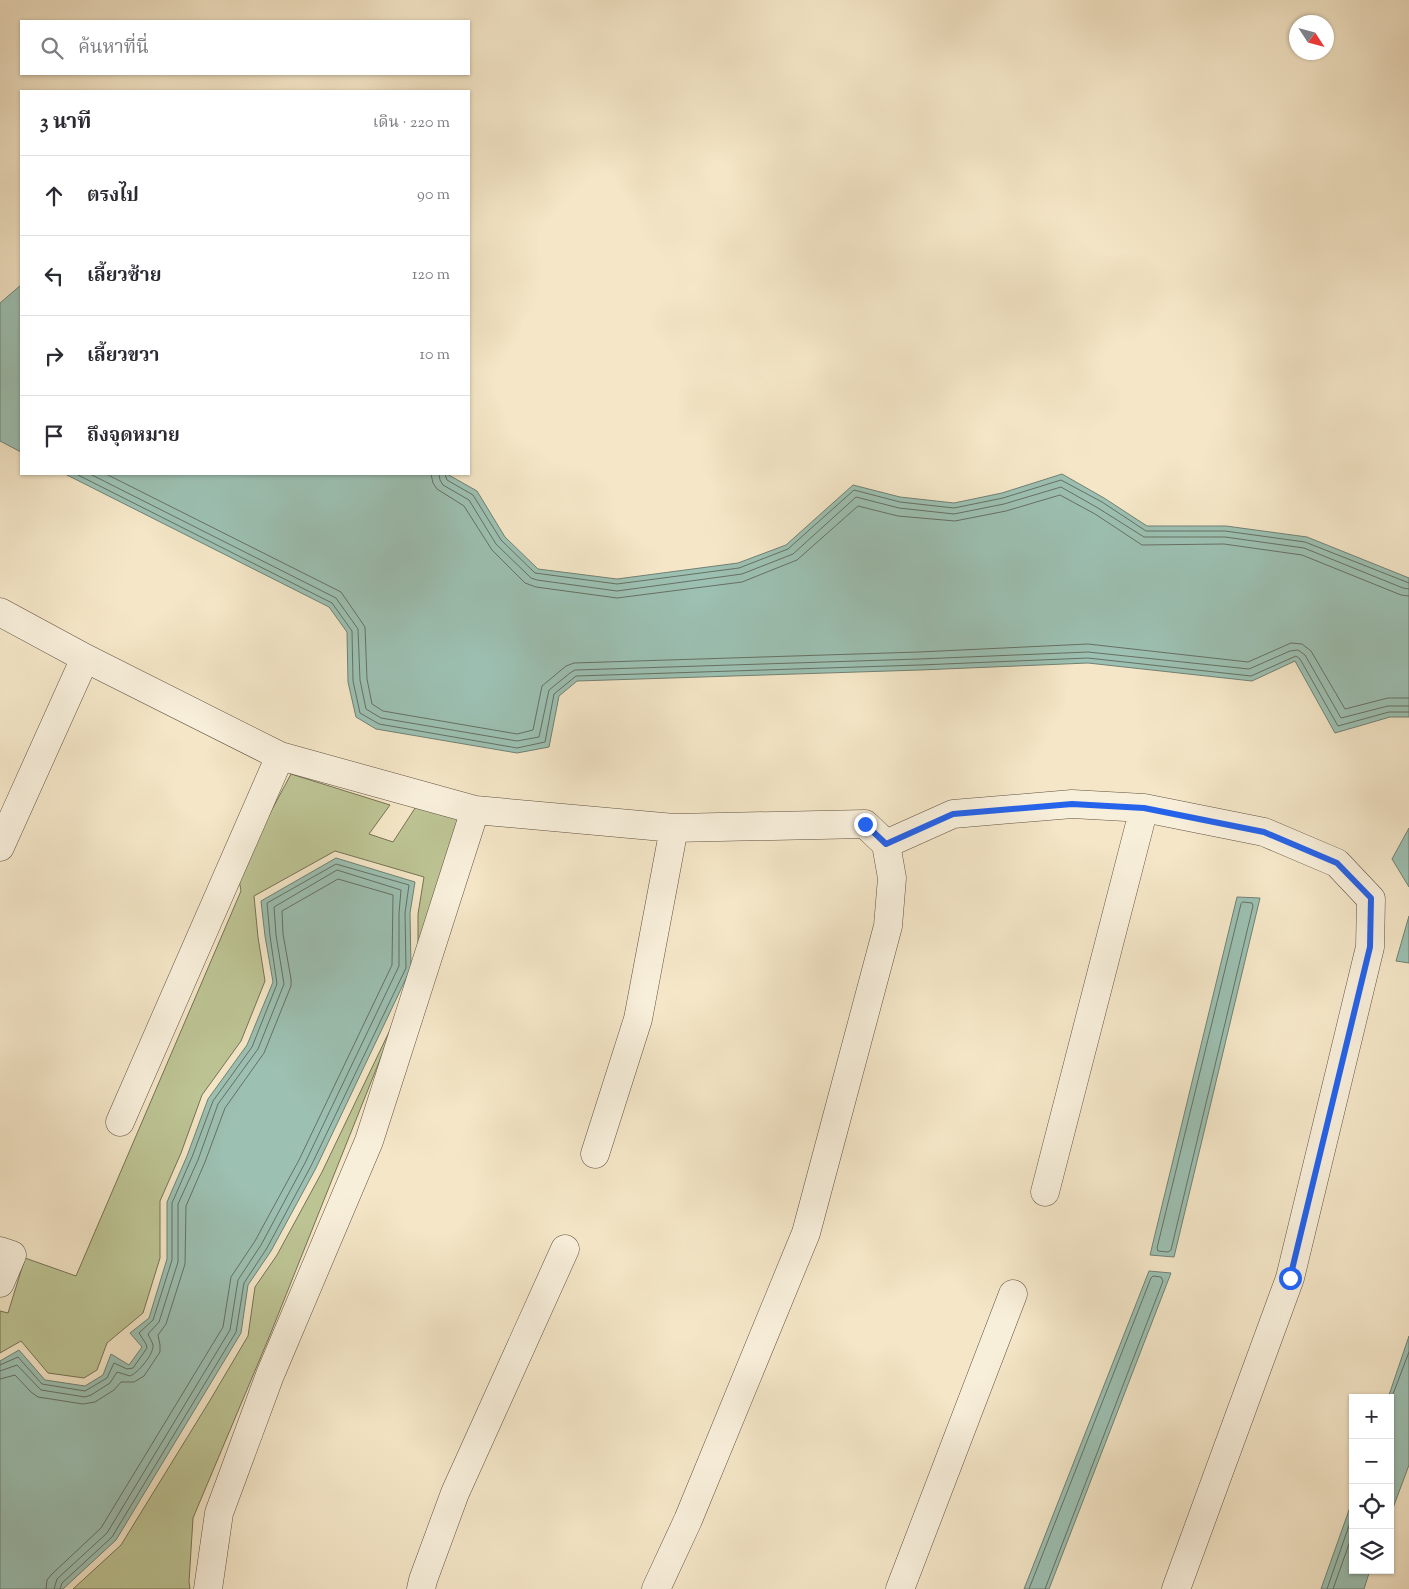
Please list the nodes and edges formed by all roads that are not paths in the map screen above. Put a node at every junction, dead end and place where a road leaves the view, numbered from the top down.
1 (0, 612) edge
2 (85, 658) junction
3 (280, 756) junction
4 (1144, 808) junction
5 (475, 810) junction
6 (674, 828) junction
7 (886, 844) junction
8 (0, 847) edge
9 (120, 1122) dead end
10 (595, 1154) dead end
11 (1045, 1192) dead end
12 (565, 1249) dead end
13 (0, 1250) edge
14 (0, 1282) edge
15 (1013, 1294) dead end
16 (208, 1589) edge
17 (421, 1589) edge
18 (656, 1589) edge
19 (900, 1589) edge
20 (1176, 1589) edge

1 - 2 street
2 - 3 street
2 - 8 street
3 - 5 street
3 - 9 street
4 - 7 street
4 - 11 street
4 - 20 street
5 - 6 street
5 - 16 street
6 - 7 street
6 - 10 street
7 - 18 street
12 - 17 street
13 - 14 street
15 - 19 street

